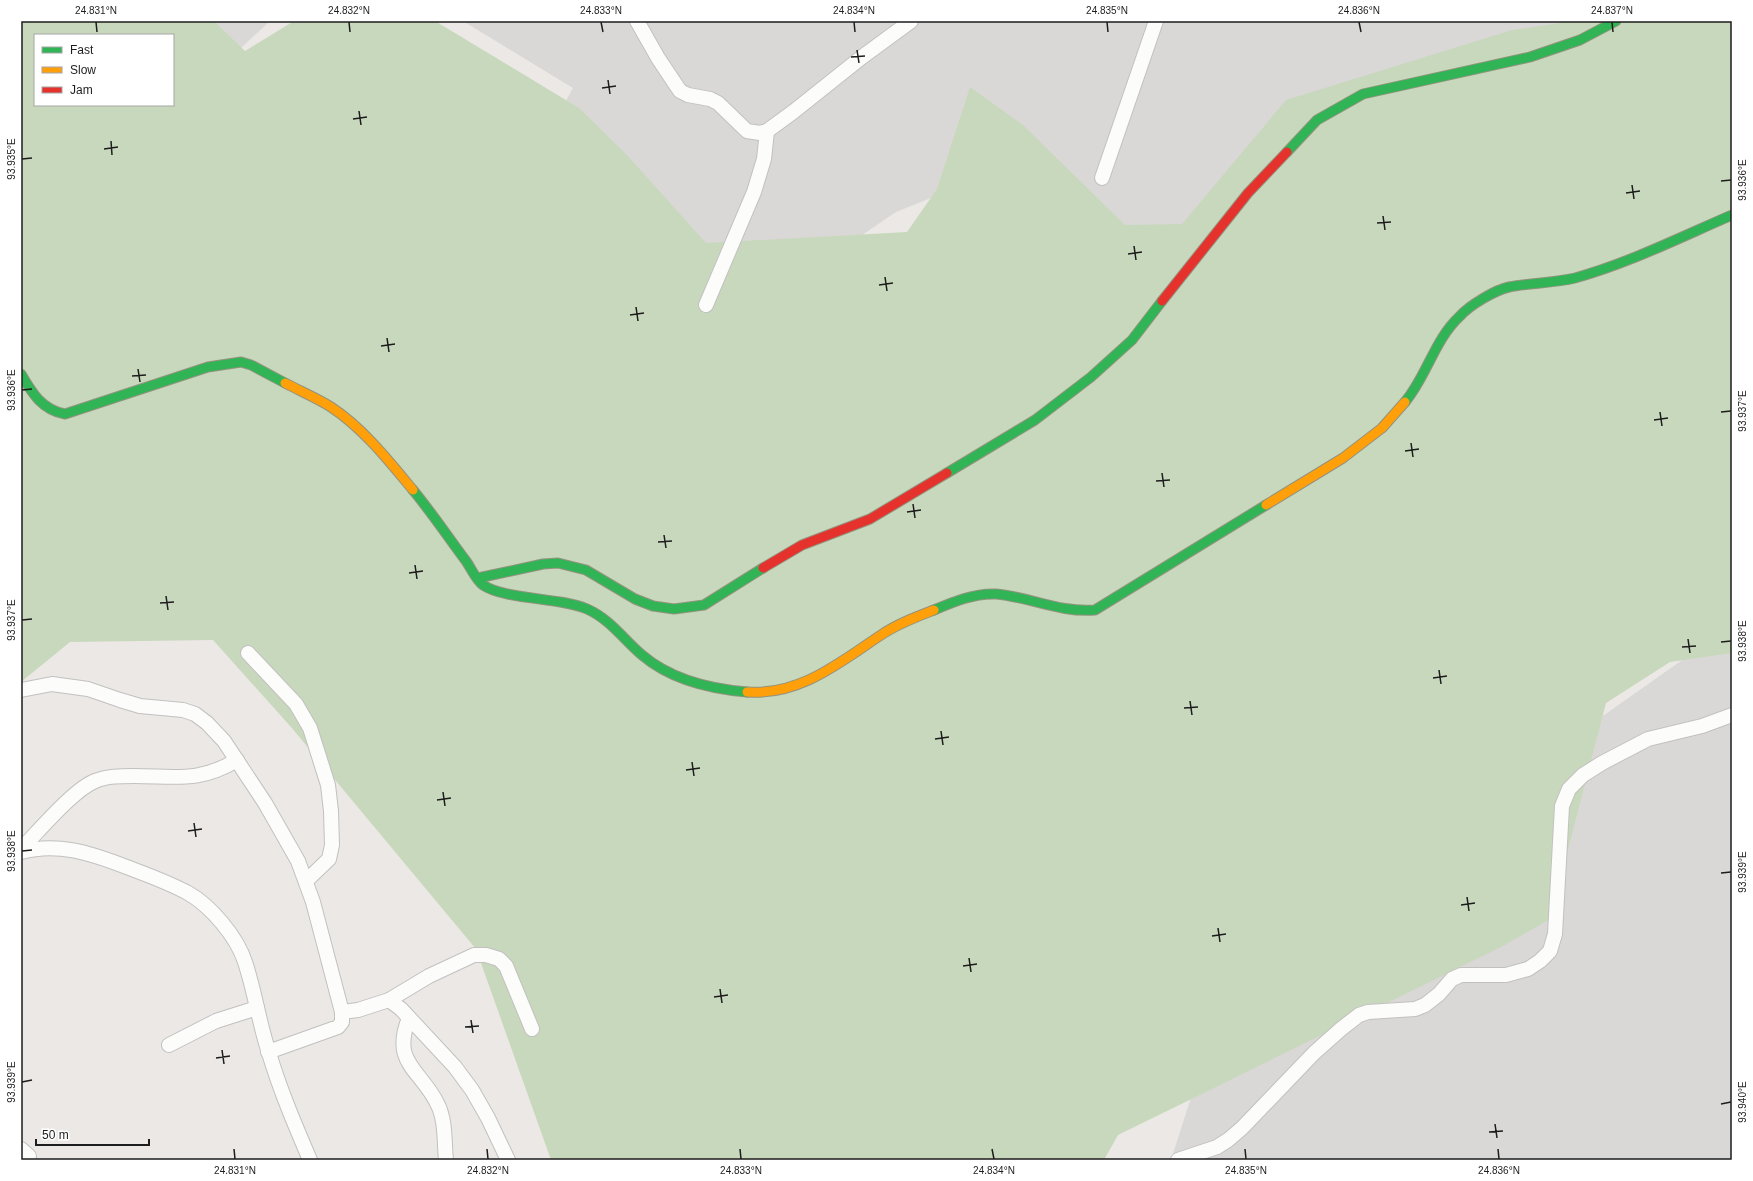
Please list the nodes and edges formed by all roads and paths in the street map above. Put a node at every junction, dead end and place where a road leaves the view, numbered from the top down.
1 (637, 21) edge
2 (911, 21) edge
3 (1156, 21) edge
4 (1616, 21) edge
5 (767, 131) junction
6 (1102, 178) dead end
7 (1732, 215) edge
8 (706, 305) dead end
9 (21, 374) edge
10 (478, 578) junction
11 (248, 653) dead end
12 (21, 690) edge
13 (1732, 715) edge
14 (237, 760) junction
15 (21, 849) edge
16 (21, 852) edge
17 (306, 880) junction
18 (389, 1000) junction
19 (257, 1008) junction
20 (342, 1012) junction
21 (409, 1018) junction
22 (532, 1029) dead end
23 (169, 1045) dead end
24 (268, 1052) junction
25 (310, 1160) edge
26 (446, 1160) edge
27 (508, 1160) edge
28 (1178, 1160) edge

1 - 5 street
2 - 5 street
3 - 6 street
4 - 10 street
5 - 8 street
7 - 10 street
9 - 10 street
11 - 17 street
12 - 14 street
13 - 28 street
14 - 15 street
14 - 17 street
16 - 19 street
17 - 20 street
18 - 20 street
18 - 21 street
18 - 22 street
19 - 23 street
19 - 24 street
20 - 24 street
21 - 26 street
21 - 27 street
24 - 25 street

